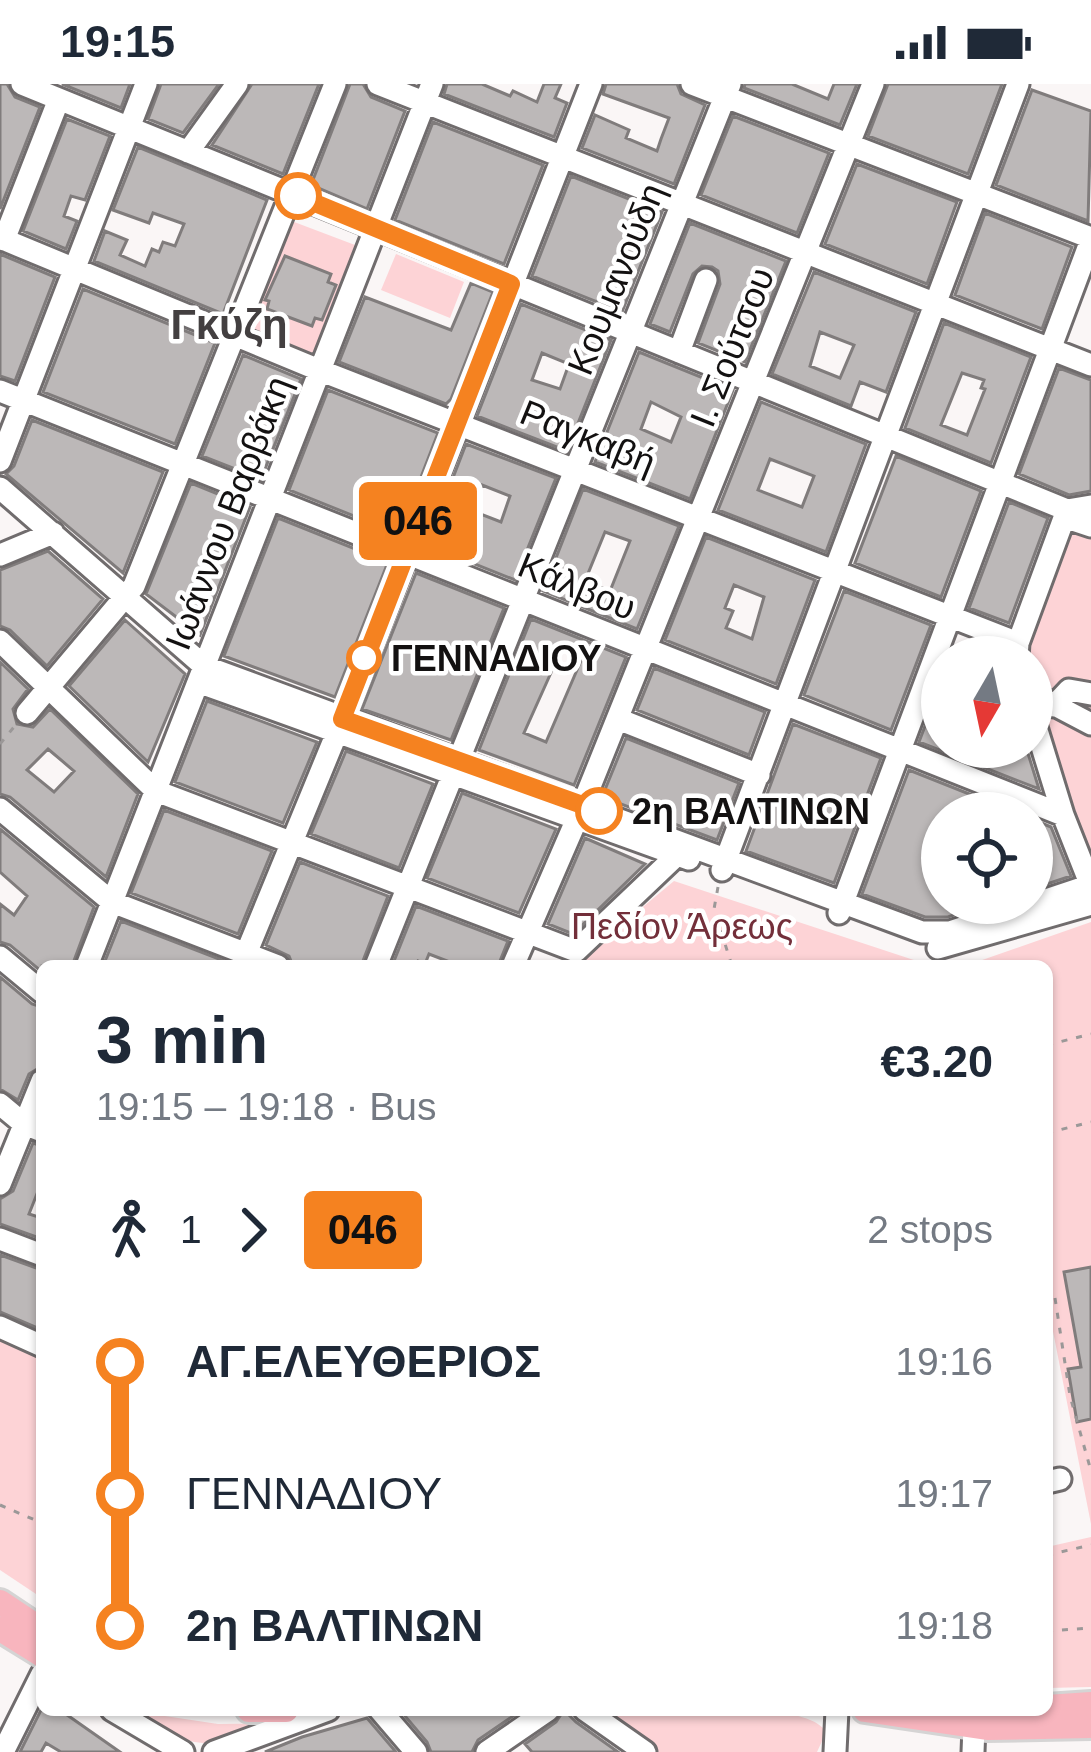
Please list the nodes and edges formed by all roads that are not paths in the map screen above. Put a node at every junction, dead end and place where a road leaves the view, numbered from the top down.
1 (22, 84) edge
2 (146, 84) edge
3 (238, 84) edge
4 (335, 84) edge
5 (378, 84) edge
6 (591, 84) edge
7 (692, 84) edge
8 (873, 84) edge
9 (1018, 84) edge
10 (727, 90) edge
11 (428, 93) edge
12 (58, 99) junction
13 (127, 127) junction
14 (849, 145) junction
15 (188, 152) junction
16 (561, 157) junction
17 (974, 193) junction
18 (290, 194) junction
19 (682, 205) junction
20 (373, 227) junction
21 (2, 239) edge
22 (1091, 239) edge
23 (805, 253) junction
24 (77, 270) junction
25 (706, 280) dead end
26 (511, 284) junction
27 (936, 304) junction
28 (630, 332) junction
29 (233, 334) junction
30 (1050, 349) junction
31 (679, 352) junction
32 (1091, 365) edge
33 (319, 370) junction
34 (753, 382) junction
35 (0, 391) edge
36 (25, 401) junction
37 (457, 421) junction
38 (887, 437) junction
39 (0, 460) edge
40 (180, 463) junction
41 (575, 468) junction
42 (1000, 483) junction
43 (0, 488) edge
44 (269, 499) junction
45 (1091, 506) edge
46 (1065, 514) junction
47 (699, 517) junction
48 (1091, 526) edge
49 (53, 533) junction
50 (405, 553) junction
51 (0, 555) edge
52 (836, 571) junction
53 (126, 596) junction
54 (522, 599) junction
55 (950, 616) junction
56 (990, 636) edge
57 (1023, 636) edge
58 (0, 641) edge
59 (646, 649) junction
60 (201, 674) junction
61 (49, 687) junction
62 (1091, 694) edge
63 (1053, 702) edge
64 (785, 704) junction
65 (26, 713) road end
66 (1053, 713) edge
67 (618, 718) junction
68 (1091, 724) edge
69 (339, 727) junction
70 (900, 750) junction
71 (1053, 762) edge
72 (454, 768) junction
73 (759, 775) junction
74 (156, 791) junction
75 (0, 809) edge
76 (579, 813) junction
77 (1063, 815) junction
78 (292, 842) junction
79 (677, 855) junction
80 (724, 865) junction
81 (1091, 885) edge
82 (407, 886) junction
83 (112, 902) junction
84 (1091, 904) edge
85 (841, 908) junction
86 (528, 932) junction
87 (0, 957) edge
88 (89, 960) edge
89 (243, 960) edge
90 (378, 960) edge
91 (516, 960) edge
92 (36, 987) edge
93 (0, 1103) edge
94 (33, 1128) edge
95 (0, 1184) edge
96 (0, 1239) edge
97 (36, 1254) edge
98 (0, 1328) edge
99 (36, 1343) edge
100 (0, 1602) edge
101 (36, 1626) edge
102 (0, 1629) edge
103 (36, 1651) edge
104 (36, 1686) edge
105 (1091, 1704) edge
106 (1053, 1707) edge
107 (122, 1716) edge
108 (312, 1716) edge
109 (385, 1716) edge
110 (542, 1716) edge
111 (594, 1716) edge
112 (837, 1716) edge
113 (888, 1716) edge
114 (1091, 1726) edge
115 (974, 1739) edge
116 (516, 1744) edge
117 (834, 1751) edge
118 (3, 1752) edge
119 (183, 1752) edge
120 (214, 1752) edge
121 (416, 1752) edge
122 (487, 1752) edge
123 (645, 1752) edge

1 - 12 street
2 - 13 street
3 - 15 street
4 - 18 street
5 - 11 street
6 - 16 street
7 - 10 street
8 - 14 street, Ι. Σούτσου
9 - 17 street
10 - 14 street
10 - 19 street, Κουμανούδη
11 - 16 street
11 - 20 street, Ιωάννου Βαρβάκη
12 - 13 street
12 - 21 street
13 - 15 street
13 - 24 street
14 - 17 street
14 - 23 street, Ι. Σούτσου
15 - 18 street
16 - 19 street
16 - 26 street
17 - 22 street
17 - 27 street
18 - 20 street
18 - 29 street
19 - 23 street
19 - 28 street, Κουμανούδη
20 - 26 street
20 - 33 street, Ιωάννου Βαρβάκη
21 - 24 street, Ραγκαβή
22 - 30 street
23 - 27 street
23 - 34 street, Ι. Σούτσου
24 - 29 street, Ραγκαβή
24 - 36 street
25 - 31 street
26 - 28 street
26 - 37 street
27 - 30 street
27 - 38 street
28 - 31 street
28 - 41 street, Κουμανούδη
29 - 33 street, Ραγκαβή
29 - 40 street
30 - 32 street
30 - 42 street
31 - 34 street
33 - 37 street, Ραγκαβή
33 - 44 street, Ιωάννου Βαρβάκη
34 - 38 street
34 - 47 street, Ι. Σούτσου
35 - 36 street, Κάλβου
36 - 39 street
36 - 40 street, Κάλβου
37 - 41 street, Ραγκαβή
37 - 50 street
38 - 42 street
38 - 52 street
40 - 44 street, Κάλβου
40 - 53 street
41 - 47 street, Ραγκαβή
41 - 54 street, Κουμανούδη
42 - 46 street
42 - 55 street
43 - 49 street
44 - 50 street, Κάλβου
44 - 60 street, Ιωάννου Βαρβάκη
45 - 46 street
46 - 48 street
46 - 57 street
47 - 52 street, Ραγκαβή
47 - 59 street, Ι. Σούτσου
49 - 51 street
49 - 53 street
50 - 54 street, Κάλβου
50 - 69 street
52 - 55 street, Ραγκαβή
52 - 64 street
53 - 60 street
53 - 61 street
54 - 59 street, Κάλβου
54 - 72 street, Κουμανούδη
55 - 56 street, Ραγκαβή
55 - 70 street
58 - 61 street
59 - 64 street, Κάλβου
59 - 67 street, Ι. Σούτσου
60 - 69 street
60 - 74 street, Ιωάννου Βαρβάκη
61 - 65 street
61 - 74 street
62 - 63 street
64 - 70 street, Κάλβου
64 - 73 street
66 - 68 street
67 - 73 street
67 - 76 street, Ι. Σούτσου
69 - 72 street
69 - 78 street
70 - 77 street, Κάλβου
70 - 85 street
71 - 77 street
72 - 76 street
72 - 82 street, Κουμανούδη
73 - 80 street
74 - 78 street
74 - 83 street, Ιωάννου Βαρβάκη
75 - 83 street
76 - 79 street
76 - 80 street
76 - 86 street, Ι. Σούτσου
77 - 81 street
78 - 82 street
78 - 89 street
79 - 80 street
79 - 86 street
80 - 85 street
81 - 85 street
82 - 86 street
82 - 90 street, Κουμανούδη
83 - 88 street, Ιωάννου Βαρβάκη
83 - 89 street
84 - 85 street
86 - 91 street, Ι. Σούτσου
87 - 92 street
93 - 94 street
94 - 95 street
96 - 97 street
98 - 99 street
100 - 101 main road
102 - 103 main road
104 - 118 street
105 - 106 main road
107 - 119 street
108 - 120 street
109 - 121 street
110 - 116 street
111 - 123 street
112 - 117 street
113 - 115 main road
114 - 115 main road
116 - 122 street

